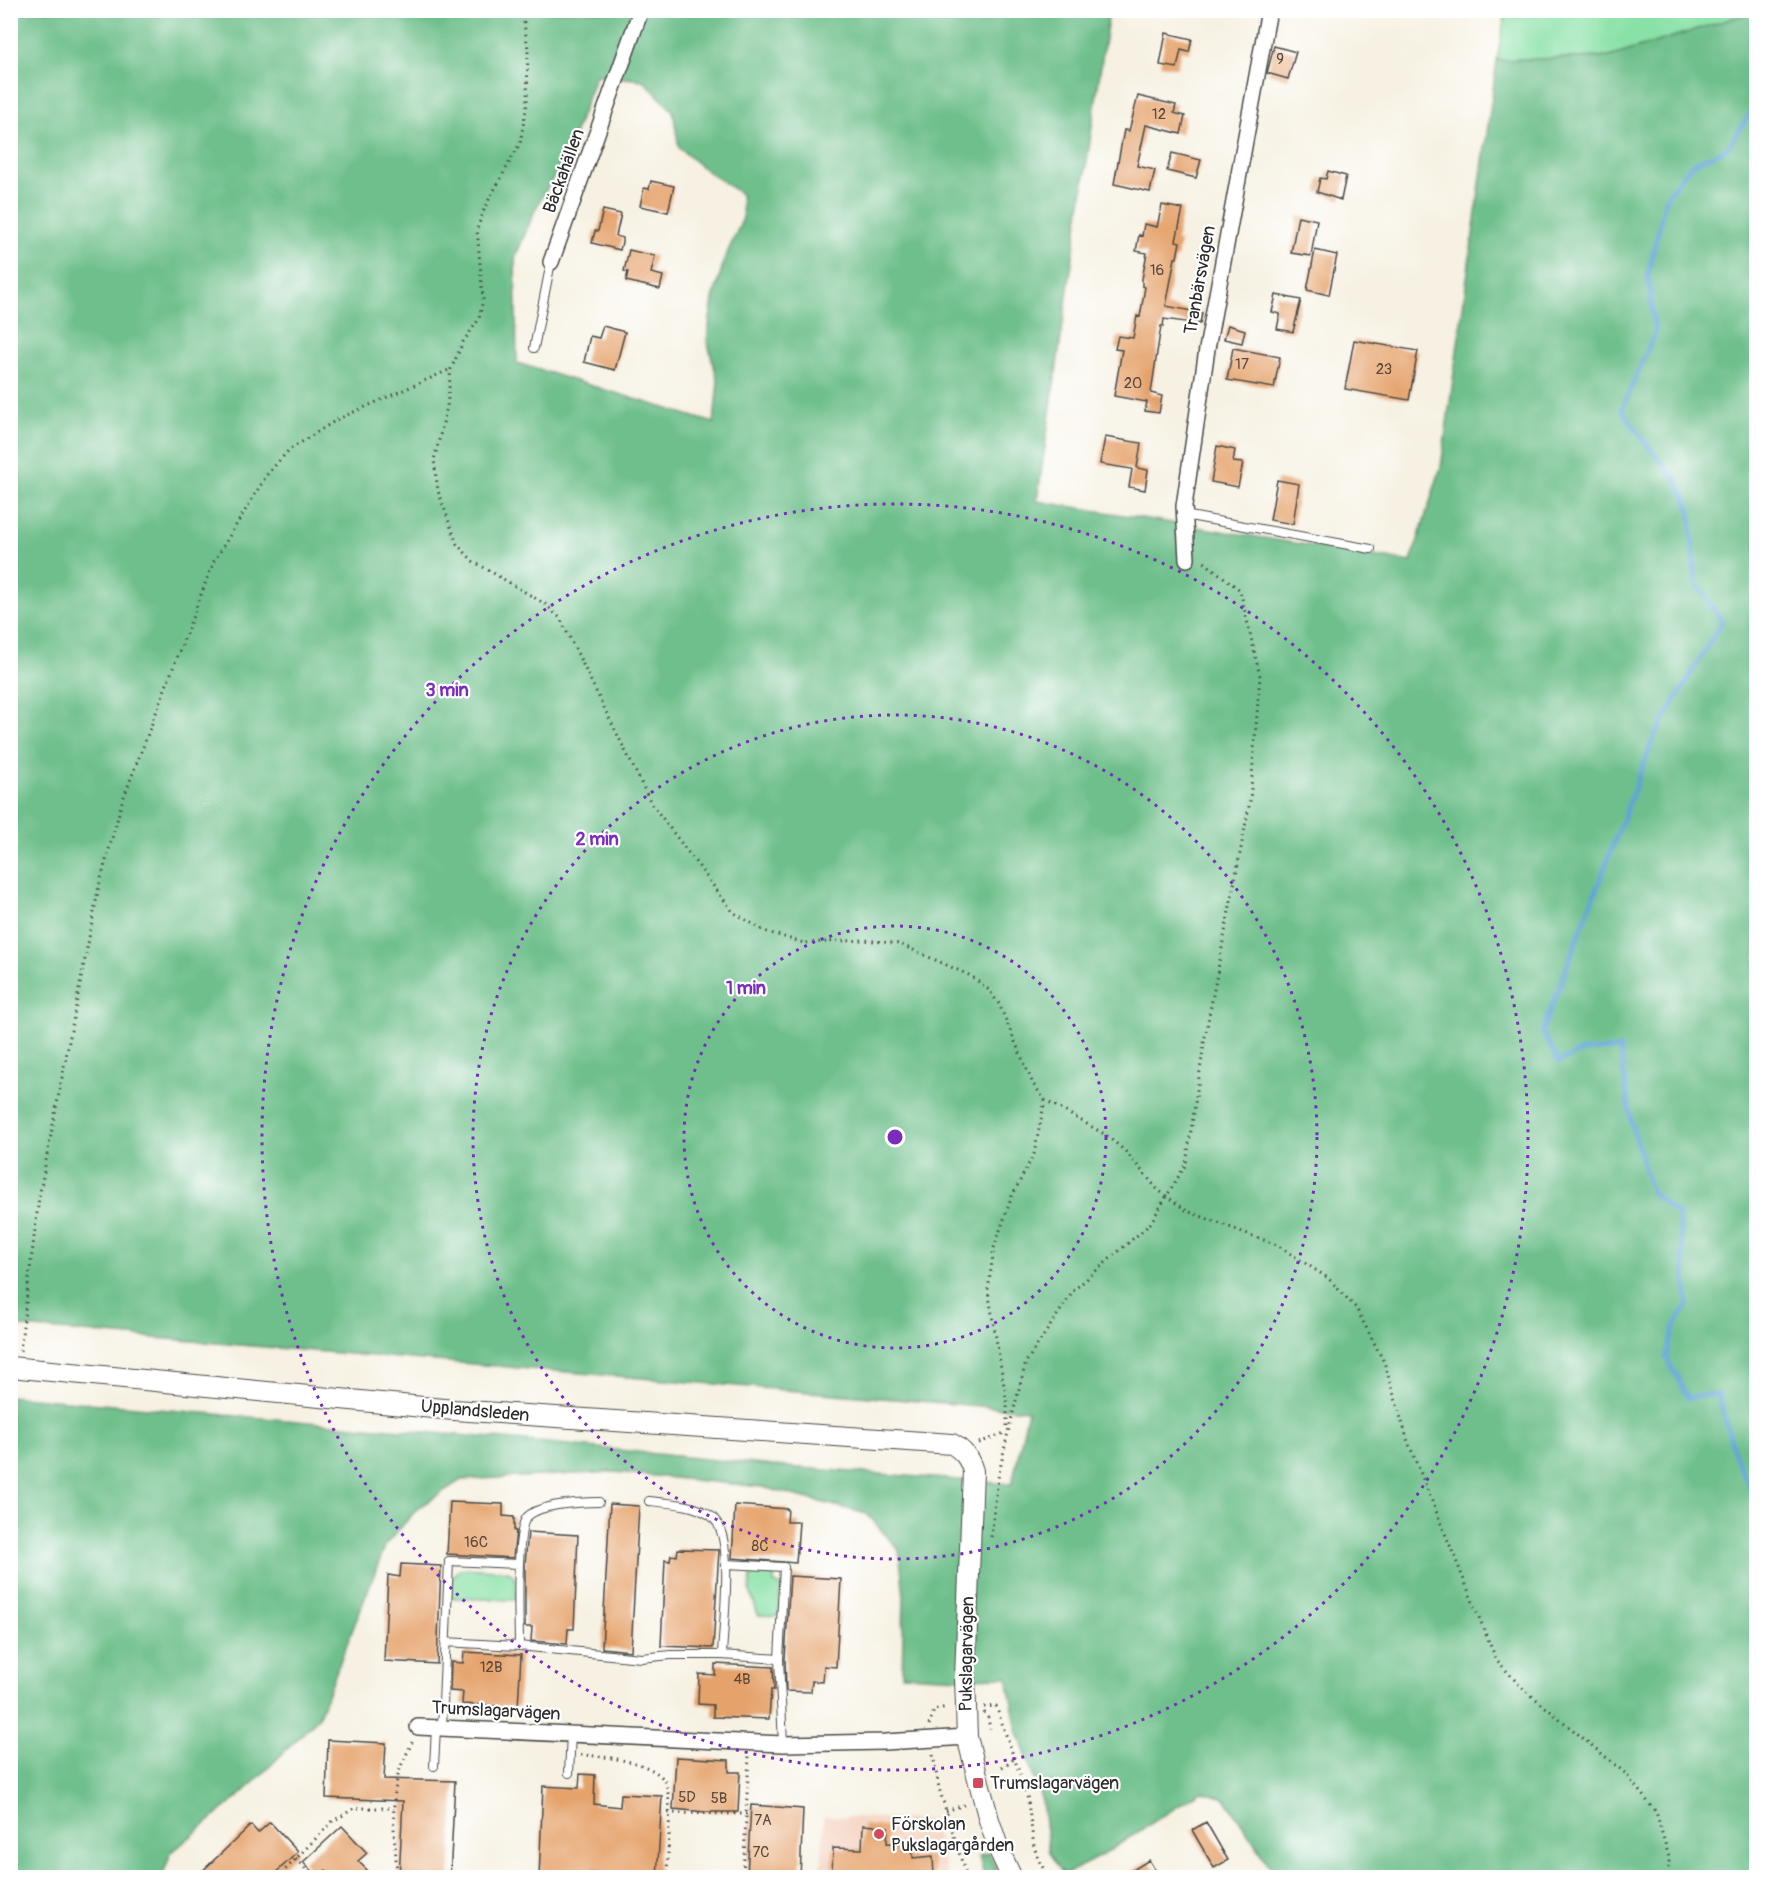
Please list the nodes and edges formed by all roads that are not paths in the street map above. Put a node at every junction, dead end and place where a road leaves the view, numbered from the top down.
1 (641, 10) edge
2 (1269, 10) edge
3 (551, 262) joint
4 (534, 348) dead end
5 (1184, 515) junction
6 (1371, 549) dead end
7 (1187, 559) road end
8 (14, 1368) edge
9 (962, 1450) joint
10 (649, 1501) dead end
11 (599, 1502) dead end
12 (519, 1564) junction
13 (726, 1564) junction
14 (445, 1642) junction
15 (519, 1646) junction
16 (722, 1655) junction
17 (779, 1659) junction
18 (418, 1727) road end
19 (439, 1728) junction
20 (571, 1734) junction
21 (967, 1737) junction
22 (783, 1744) junction
23 (434, 1766) dead end
24 (569, 1773) dead end
25 (1012, 1878) edge

1 - 3 street, Bäckahällen
2 - 5 street, Tranbärsvägen
3 - 4 lane, Bäckahällen
5 - 6 lane
5 - 7 street, Tranbärsvägen
8 - 9 street, Upplandsleden
9 - 21 street, Pukslagarvägen
10 - 13 lane
11 - 12 lane
12 - 14 lane
12 - 15 lane
13 - 16 lane
13 - 17 lane
14 - 15 lane
14 - 19 lane
15 - 16 lane
16 - 17 lane
17 - 22 lane
18 - 19 street, Trumslagarvägen
19 - 20 street, Trumslagarvägen
19 - 23 lane
20 - 22 street, Trumslagarvägen
20 - 24 lane
21 - 22 street, Trumslagarvägen
21 - 25 street, Pukslagarvägen

